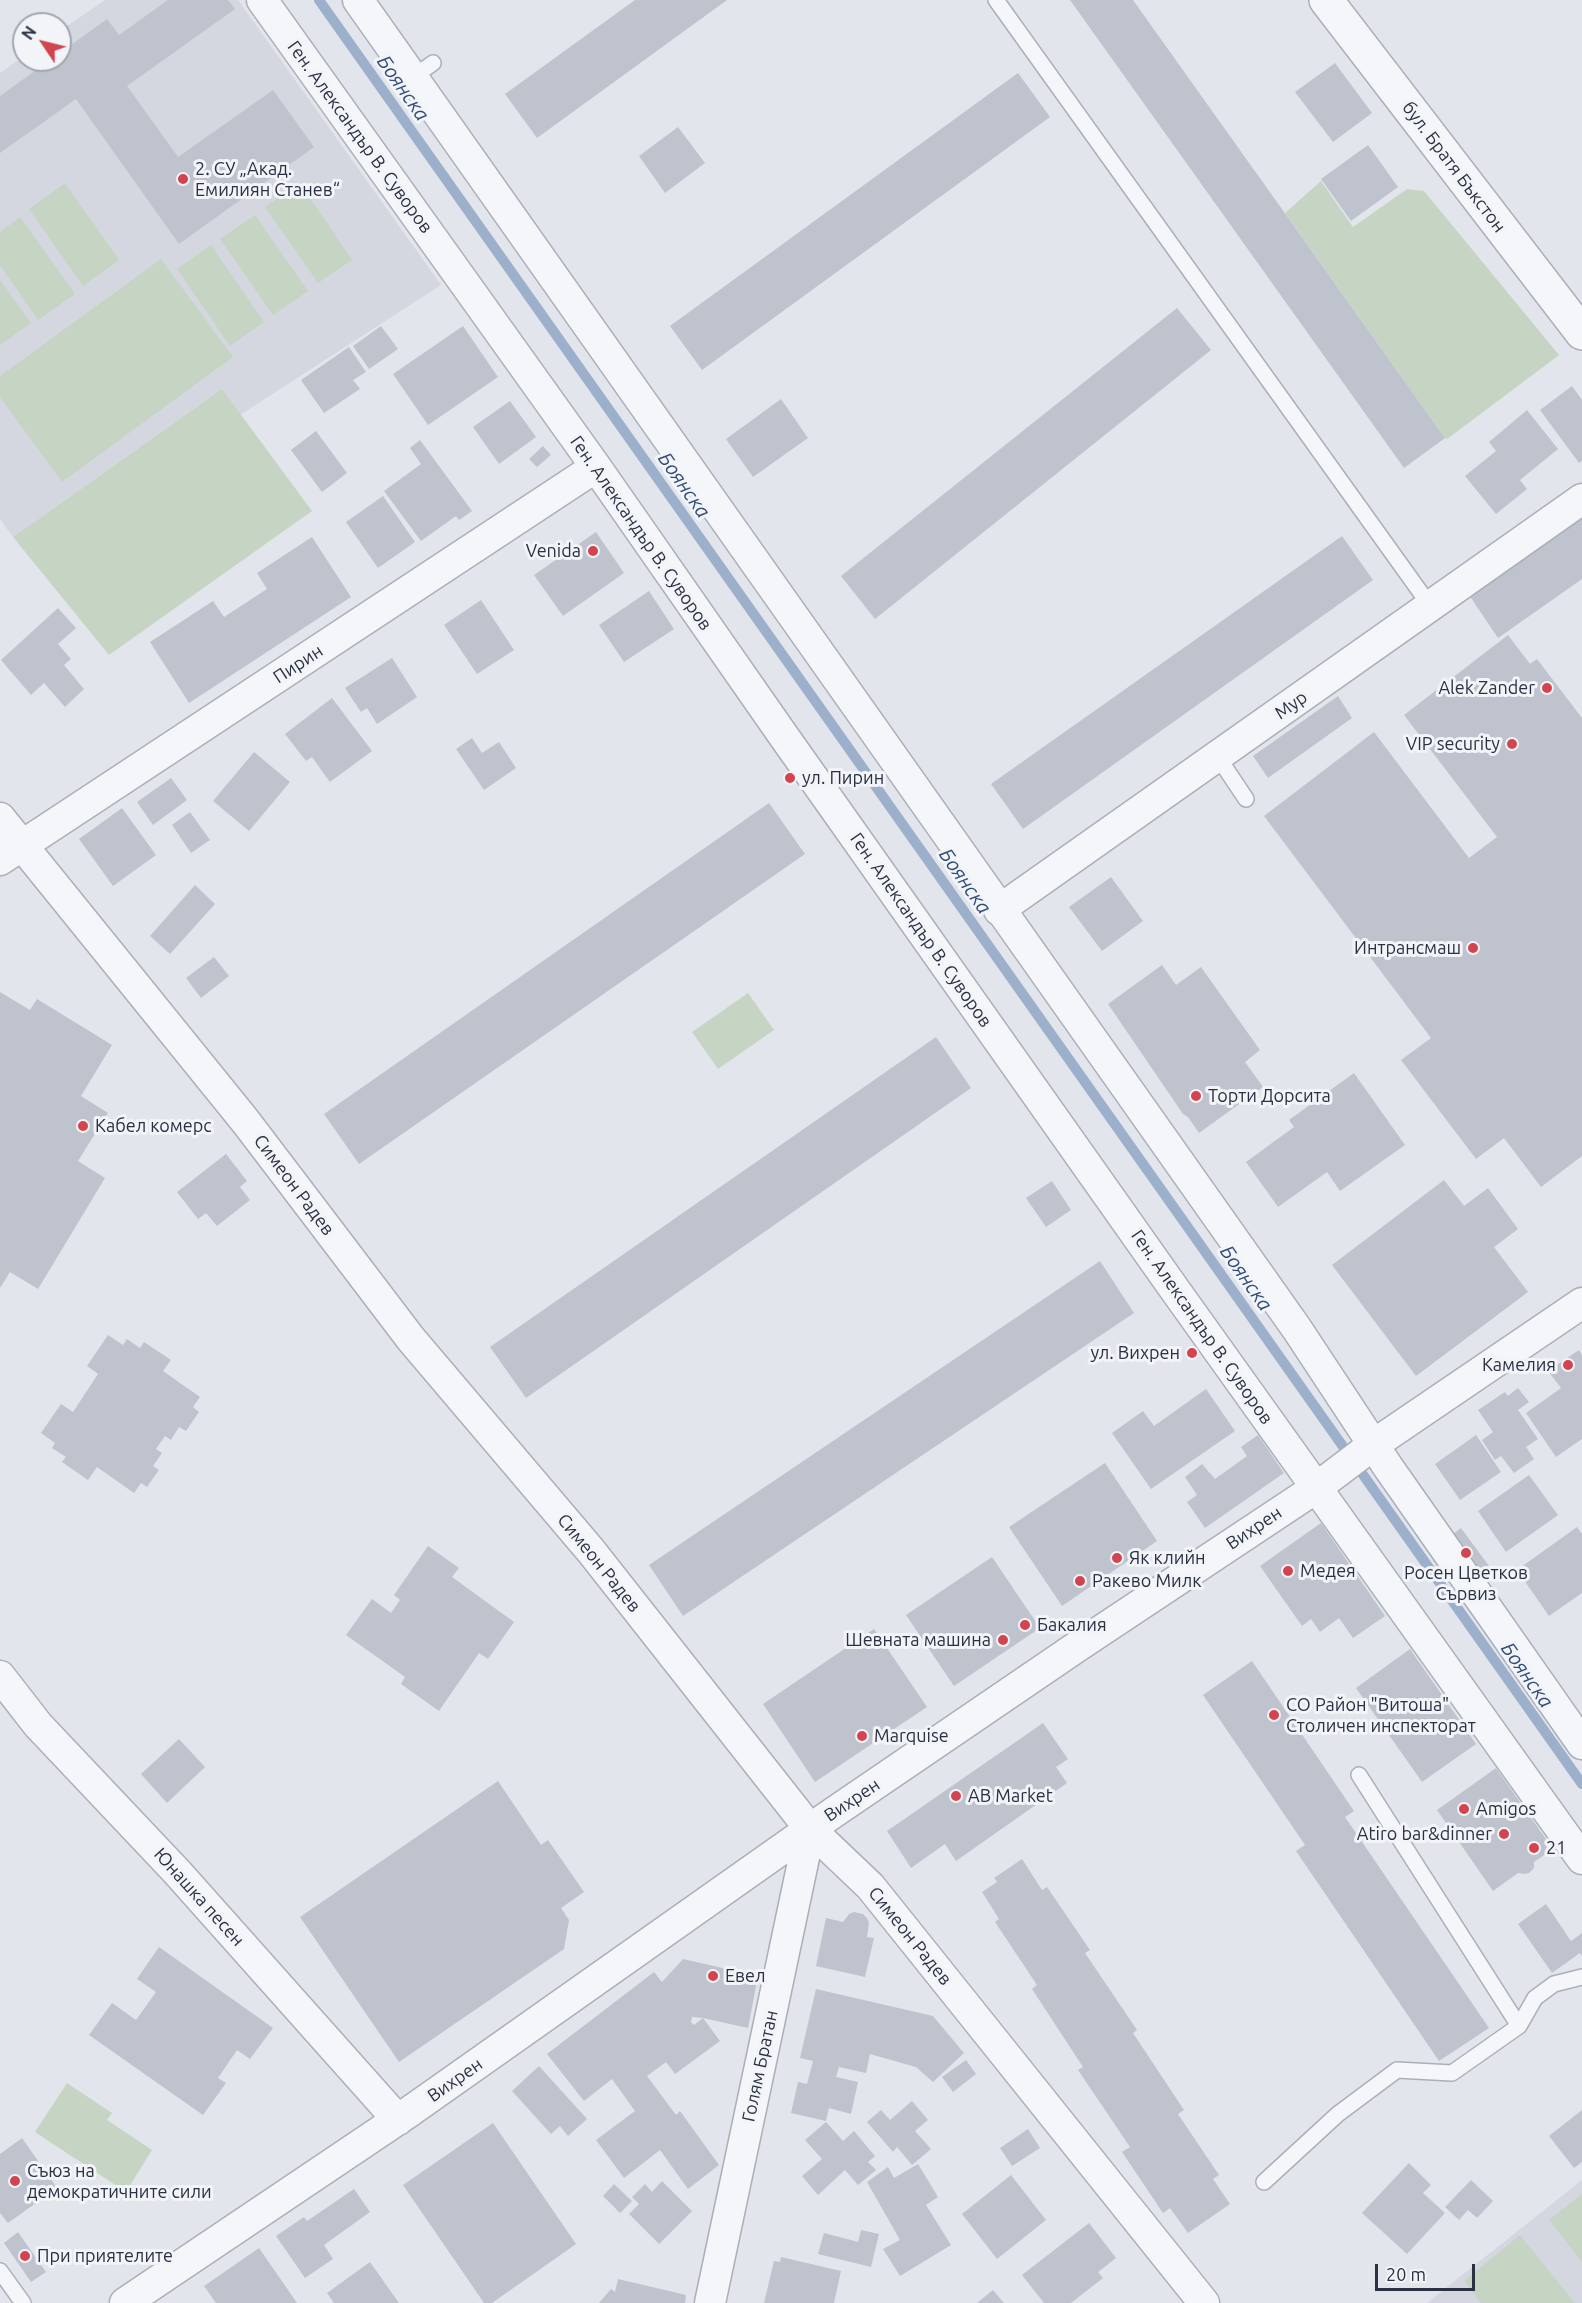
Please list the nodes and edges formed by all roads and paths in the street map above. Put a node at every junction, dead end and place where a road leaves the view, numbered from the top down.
1 (262, 0) edge
2 (358, 0) edge
3 (996, 0) edge
4 (1326, 0) edge
5 (1582, 333) edge
6 (596, 467) junction
7 (1582, 499) edge
8 (1431, 607) junction
9 (1218, 757) junction
10 (1246, 799) dead end
11 (0, 818) edge
12 (11, 853) edge
13 (999, 910) junction
14 (1582, 1303) edge
15 (1373, 1445) junction
16 (1316, 1488) junction
17 (0, 1676) edge
18 (1582, 1744) edge
19 (1359, 1774) dead end
20 (810, 1829) junction
21 (1582, 1859) edge
22 (1582, 1977) edge
23 (1519, 2026) junction
24 (398, 2120) junction
25 (1264, 2182) dead end
26 (0, 2271) edge
27 (23, 2303) edge
28 (125, 2303) edge
29 (710, 2303) edge
30 (1204, 2303) edge

1 - 6 street, Ген. Александър В. Суворов
2 - 13 street
3 - 8 lane
4 - 5 street, бул. Братя Бъкстон
6 - 12 street, Пирин
6 - 16 street, Ген. Александър В. Суворов
7 - 8 street, Мур
8 - 9 street, Мур
9 - 10 lane
9 - 13 street, Мур
11 - 12 street, Симеон Радев
12 - 20 street, Симеон Радев
13 - 15 street
14 - 15 street, Вихрен
15 - 16 street, Вихрен
15 - 18 street
16 - 20 street, Вихрен
16 - 21 street, Ген. Александър В. Суворов
17 - 24 street, Юнашка песен
19 - 23 lane
20 - 24 street, Вихрен
20 - 29 street, Голям Братан
20 - 30 street, Симеон Радев
22 - 23 lane
23 - 25 lane
24 - 28 street, Вихрен
26 - 27 lane

